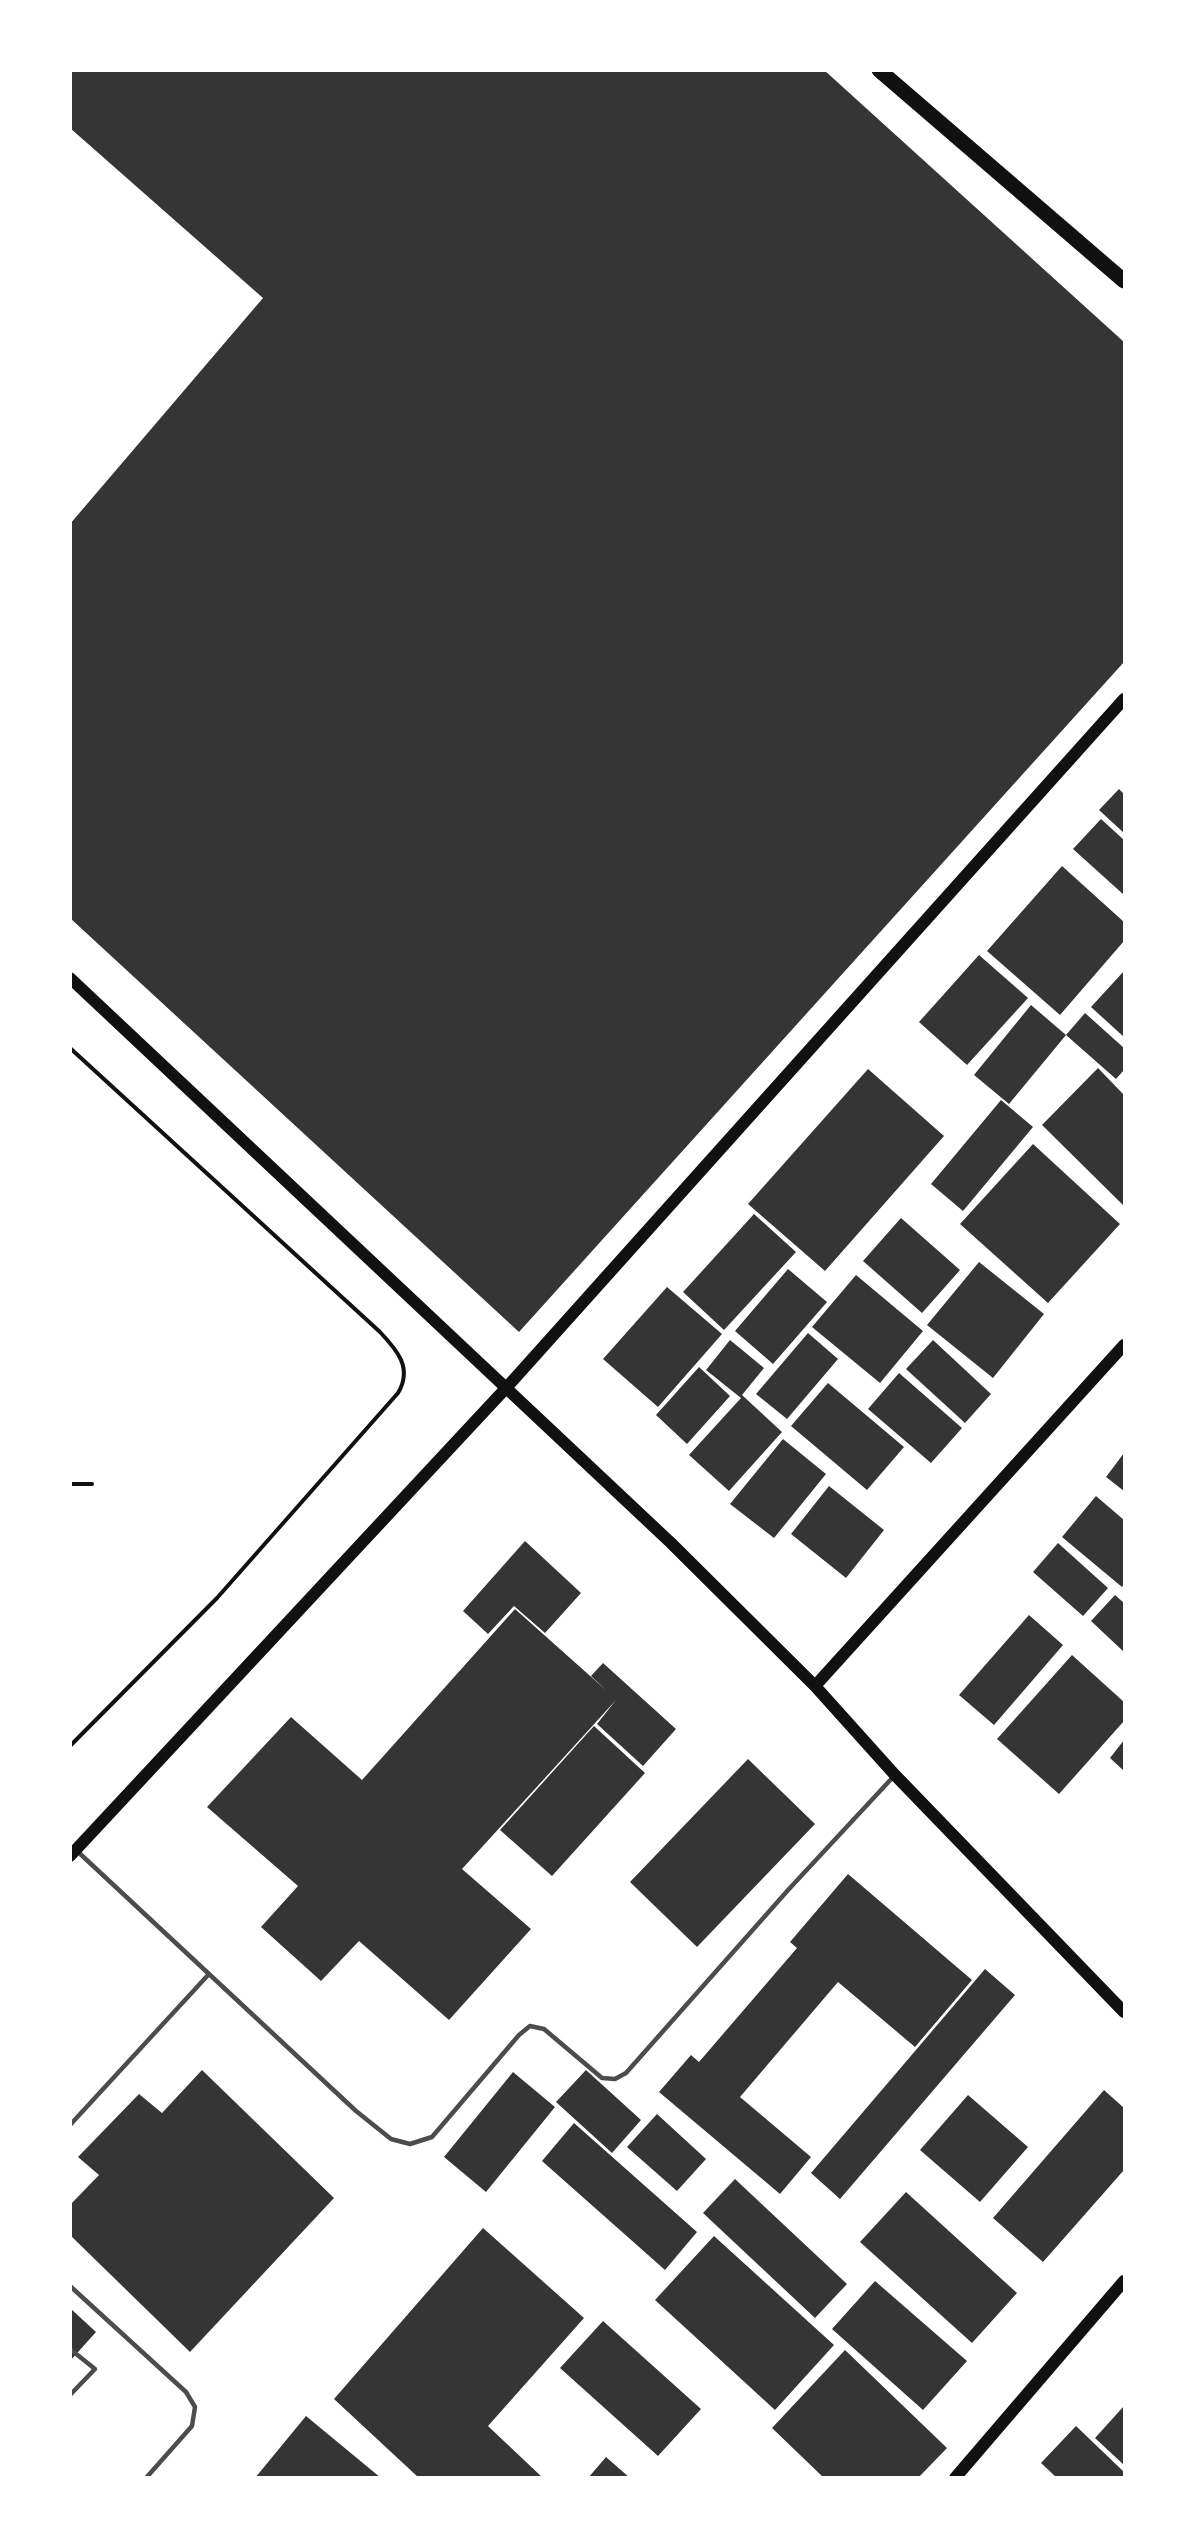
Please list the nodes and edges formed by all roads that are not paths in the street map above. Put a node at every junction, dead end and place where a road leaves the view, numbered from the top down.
1 (879, 70) edge
2 (1125, 281) edge
3 (1125, 699) edge
4 (70, 978) edge
5 (1125, 1346) edge
6 (507, 1388) junction
7 (815, 1686) junction
8 (895, 1775) junction
9 (73, 1853) edge
10 (209, 1974) junction
11 (1125, 2012) edge
12 (70, 2125) edge
13 (1125, 2281) edge
14 (70, 2286) edge
15 (70, 2349) edge
16 (70, 2395) edge
17 (146, 2478) edge
18 (955, 2478) edge

1 - 2 main road
3 - 6 main road
4 - 6 main road
5 - 7 main road
6 - 7 main road
6 - 9 main road
7 - 8 main road
8 - 10 lane
8 - 11 main road
9 - 10 lane
10 - 12 lane
13 - 18 main road
14 - 17 lane
15 - 16 lane

